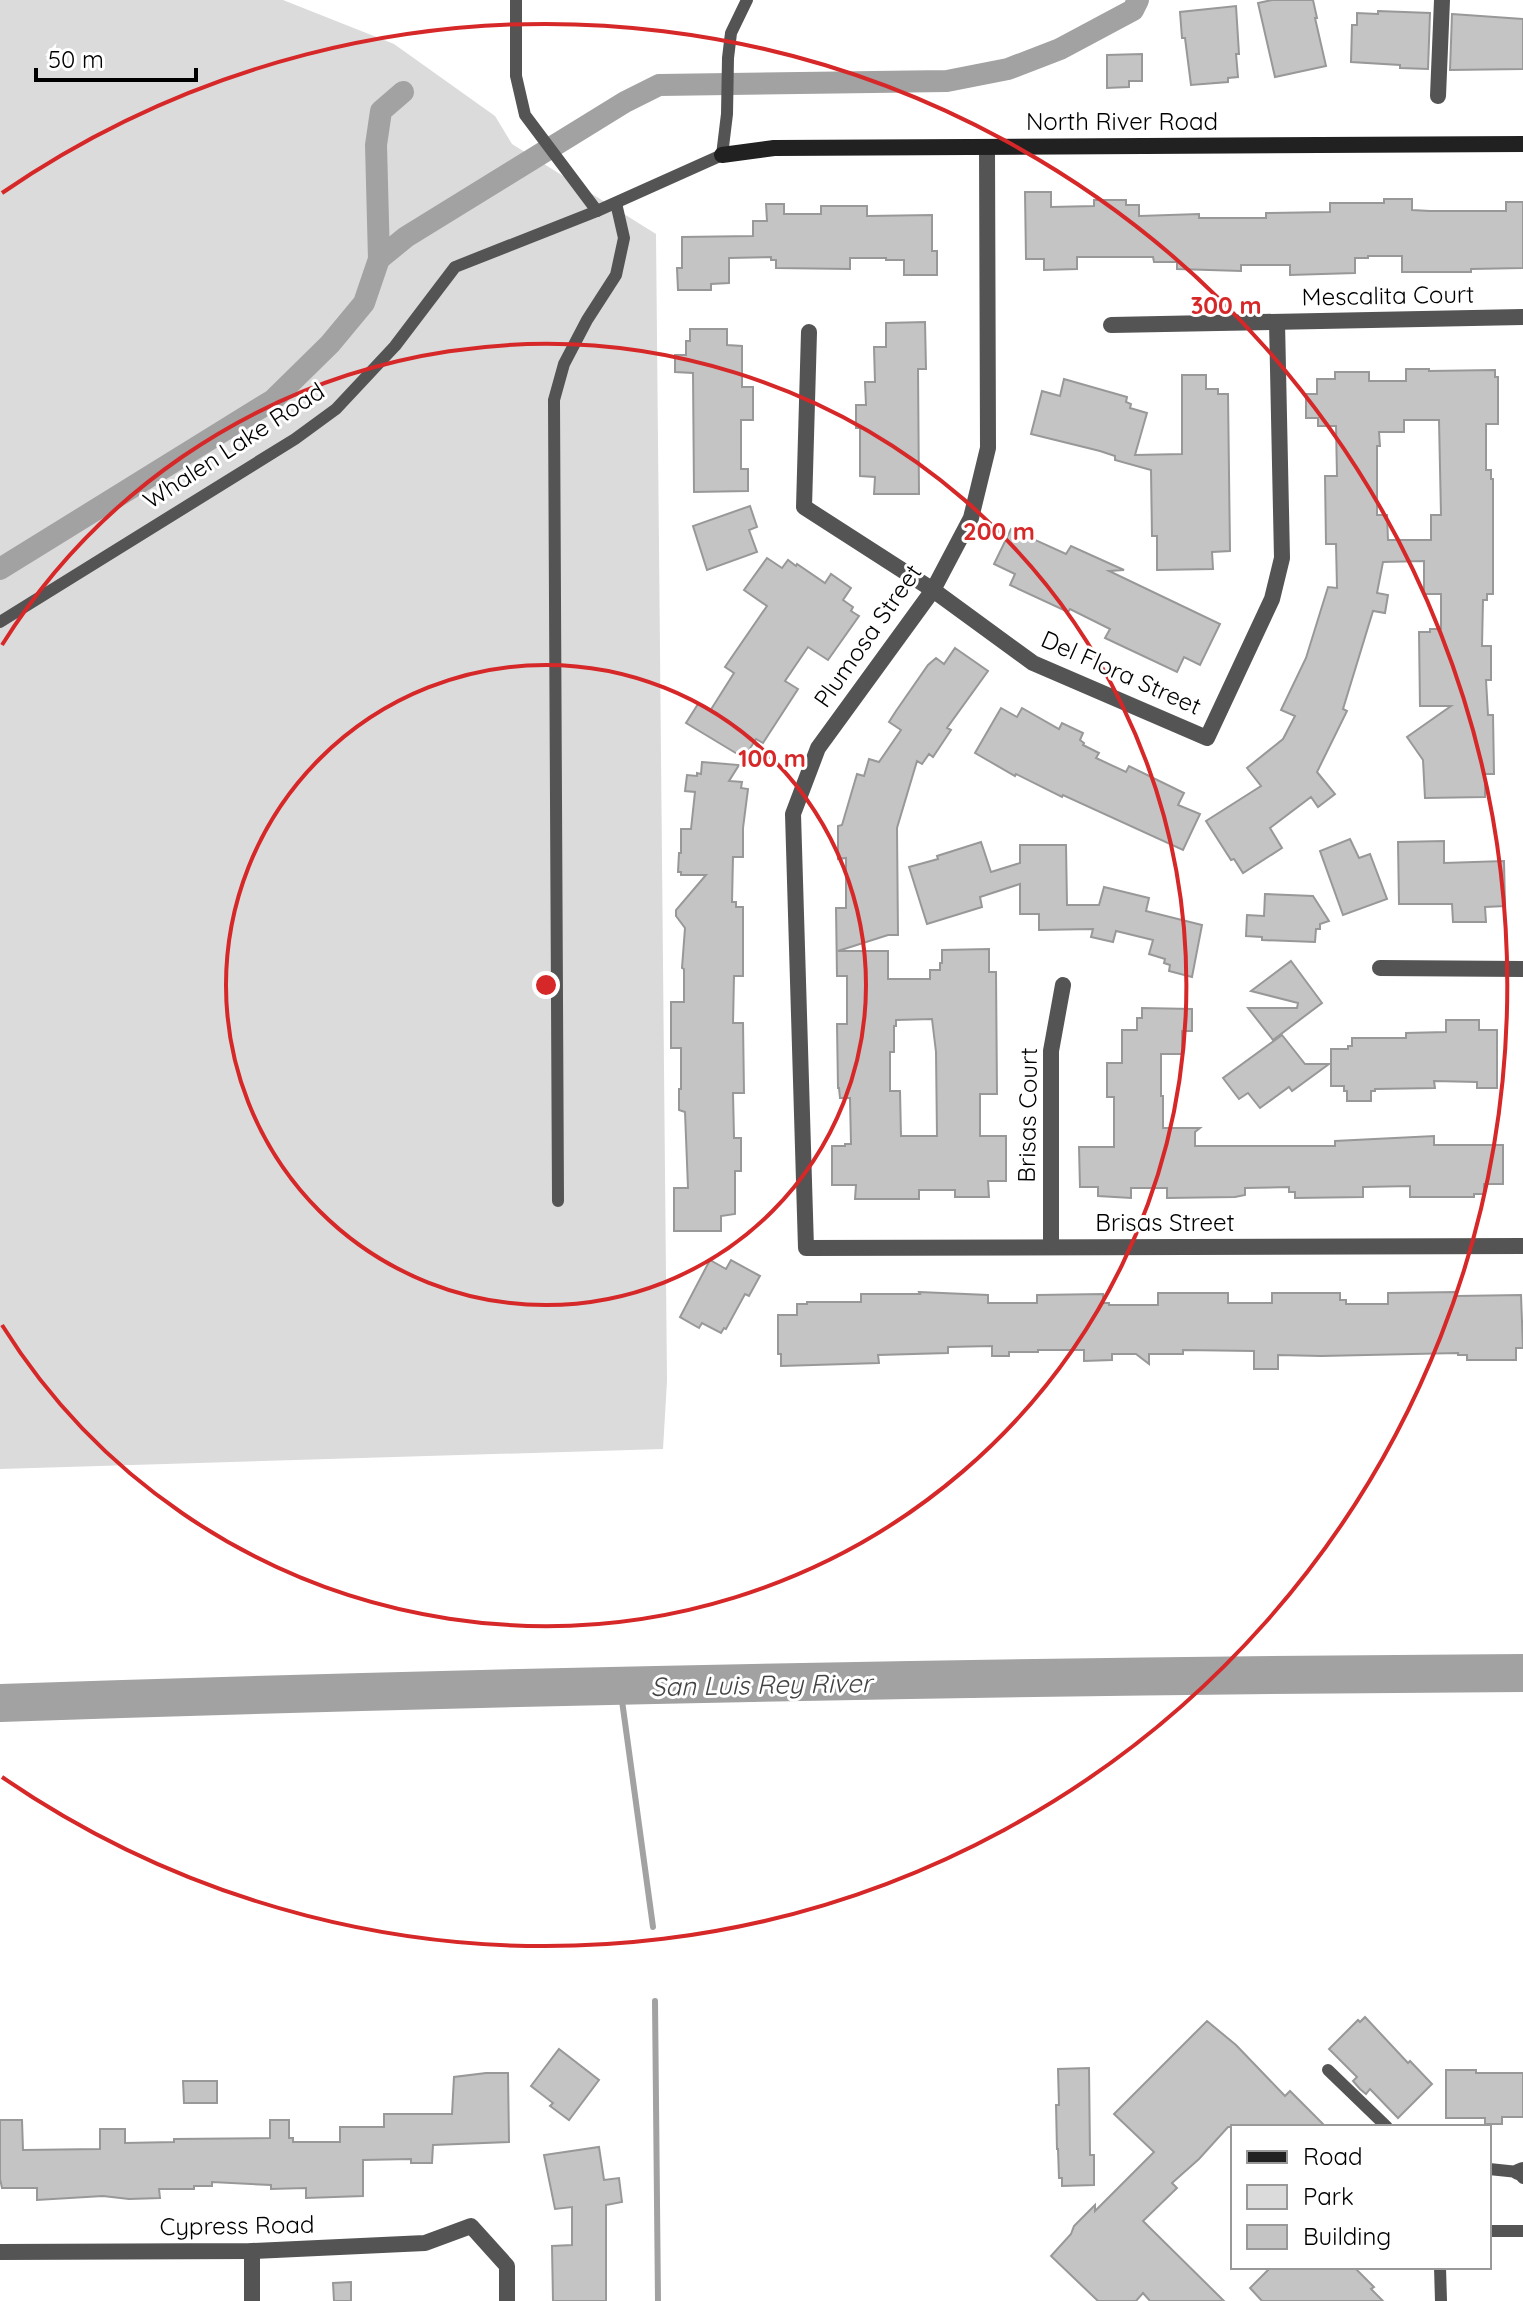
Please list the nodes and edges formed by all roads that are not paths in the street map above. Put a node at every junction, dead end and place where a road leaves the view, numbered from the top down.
1 (516, 0) edge
2 (747, 0) edge
3 (1442, 0) edge
4 (1438, 96) dead end
5 (1523, 144) edge
6 (987, 147) junction
7 (722, 155) junction
8 (616, 203) junction
9 (597, 211) junction
10 (1523, 317) edge
11 (1277, 322) junction
12 (1111, 325) dead end
13 (809, 332) dead end
14 (933, 590) junction
15 (0, 622) edge
16 (1380, 968) dead end
17 (1523, 969) edge
18 (1063, 985) dead end
19 (558, 1201) dead end
20 (1523, 1246) edge
21 (1051, 1247) junction
22 (806, 1248) joint
23 (1328, 2070) dead end
24 (1385, 2125) edge
25 (1491, 2169) edge
26 (1521, 2173) edge
27 (1491, 2231) edge
28 (1523, 2231) edge
29 (252, 2251) junction
30 (0, 2252) edge
31 (1440, 2269) edge
32 (252, 2301) edge
33 (507, 2301) edge
34 (1441, 2301) edge

1 - 9 lane
2 - 7 lane
3 - 4 street
5 - 6 street, North River Road
6 - 7 street, North River Road
6 - 14 street, Plumosa Street
7 - 8 lane, Whalen Lake Road
8 - 9 lane, Whalen Lake Road
8 - 19 lane
9 - 15 lane, Whalen Lake Road
10 - 11 street, Mescalita Court
11 - 12 street, Mescalita Court
11 - 14 street, Del Flora Street
13 - 14 street, Del Flora Street
14 - 22 street, Plumosa Street
16 - 17 street
18 - 21 street, Brisas Court
20 - 21 street, Brisas Street
21 - 22 street, Brisas Street
23 - 24 lane
25 - 26 lane
27 - 28 lane
29 - 30 street, Cypress Road
29 - 32 street
29 - 33 street, Cypress Road
31 - 34 lane

